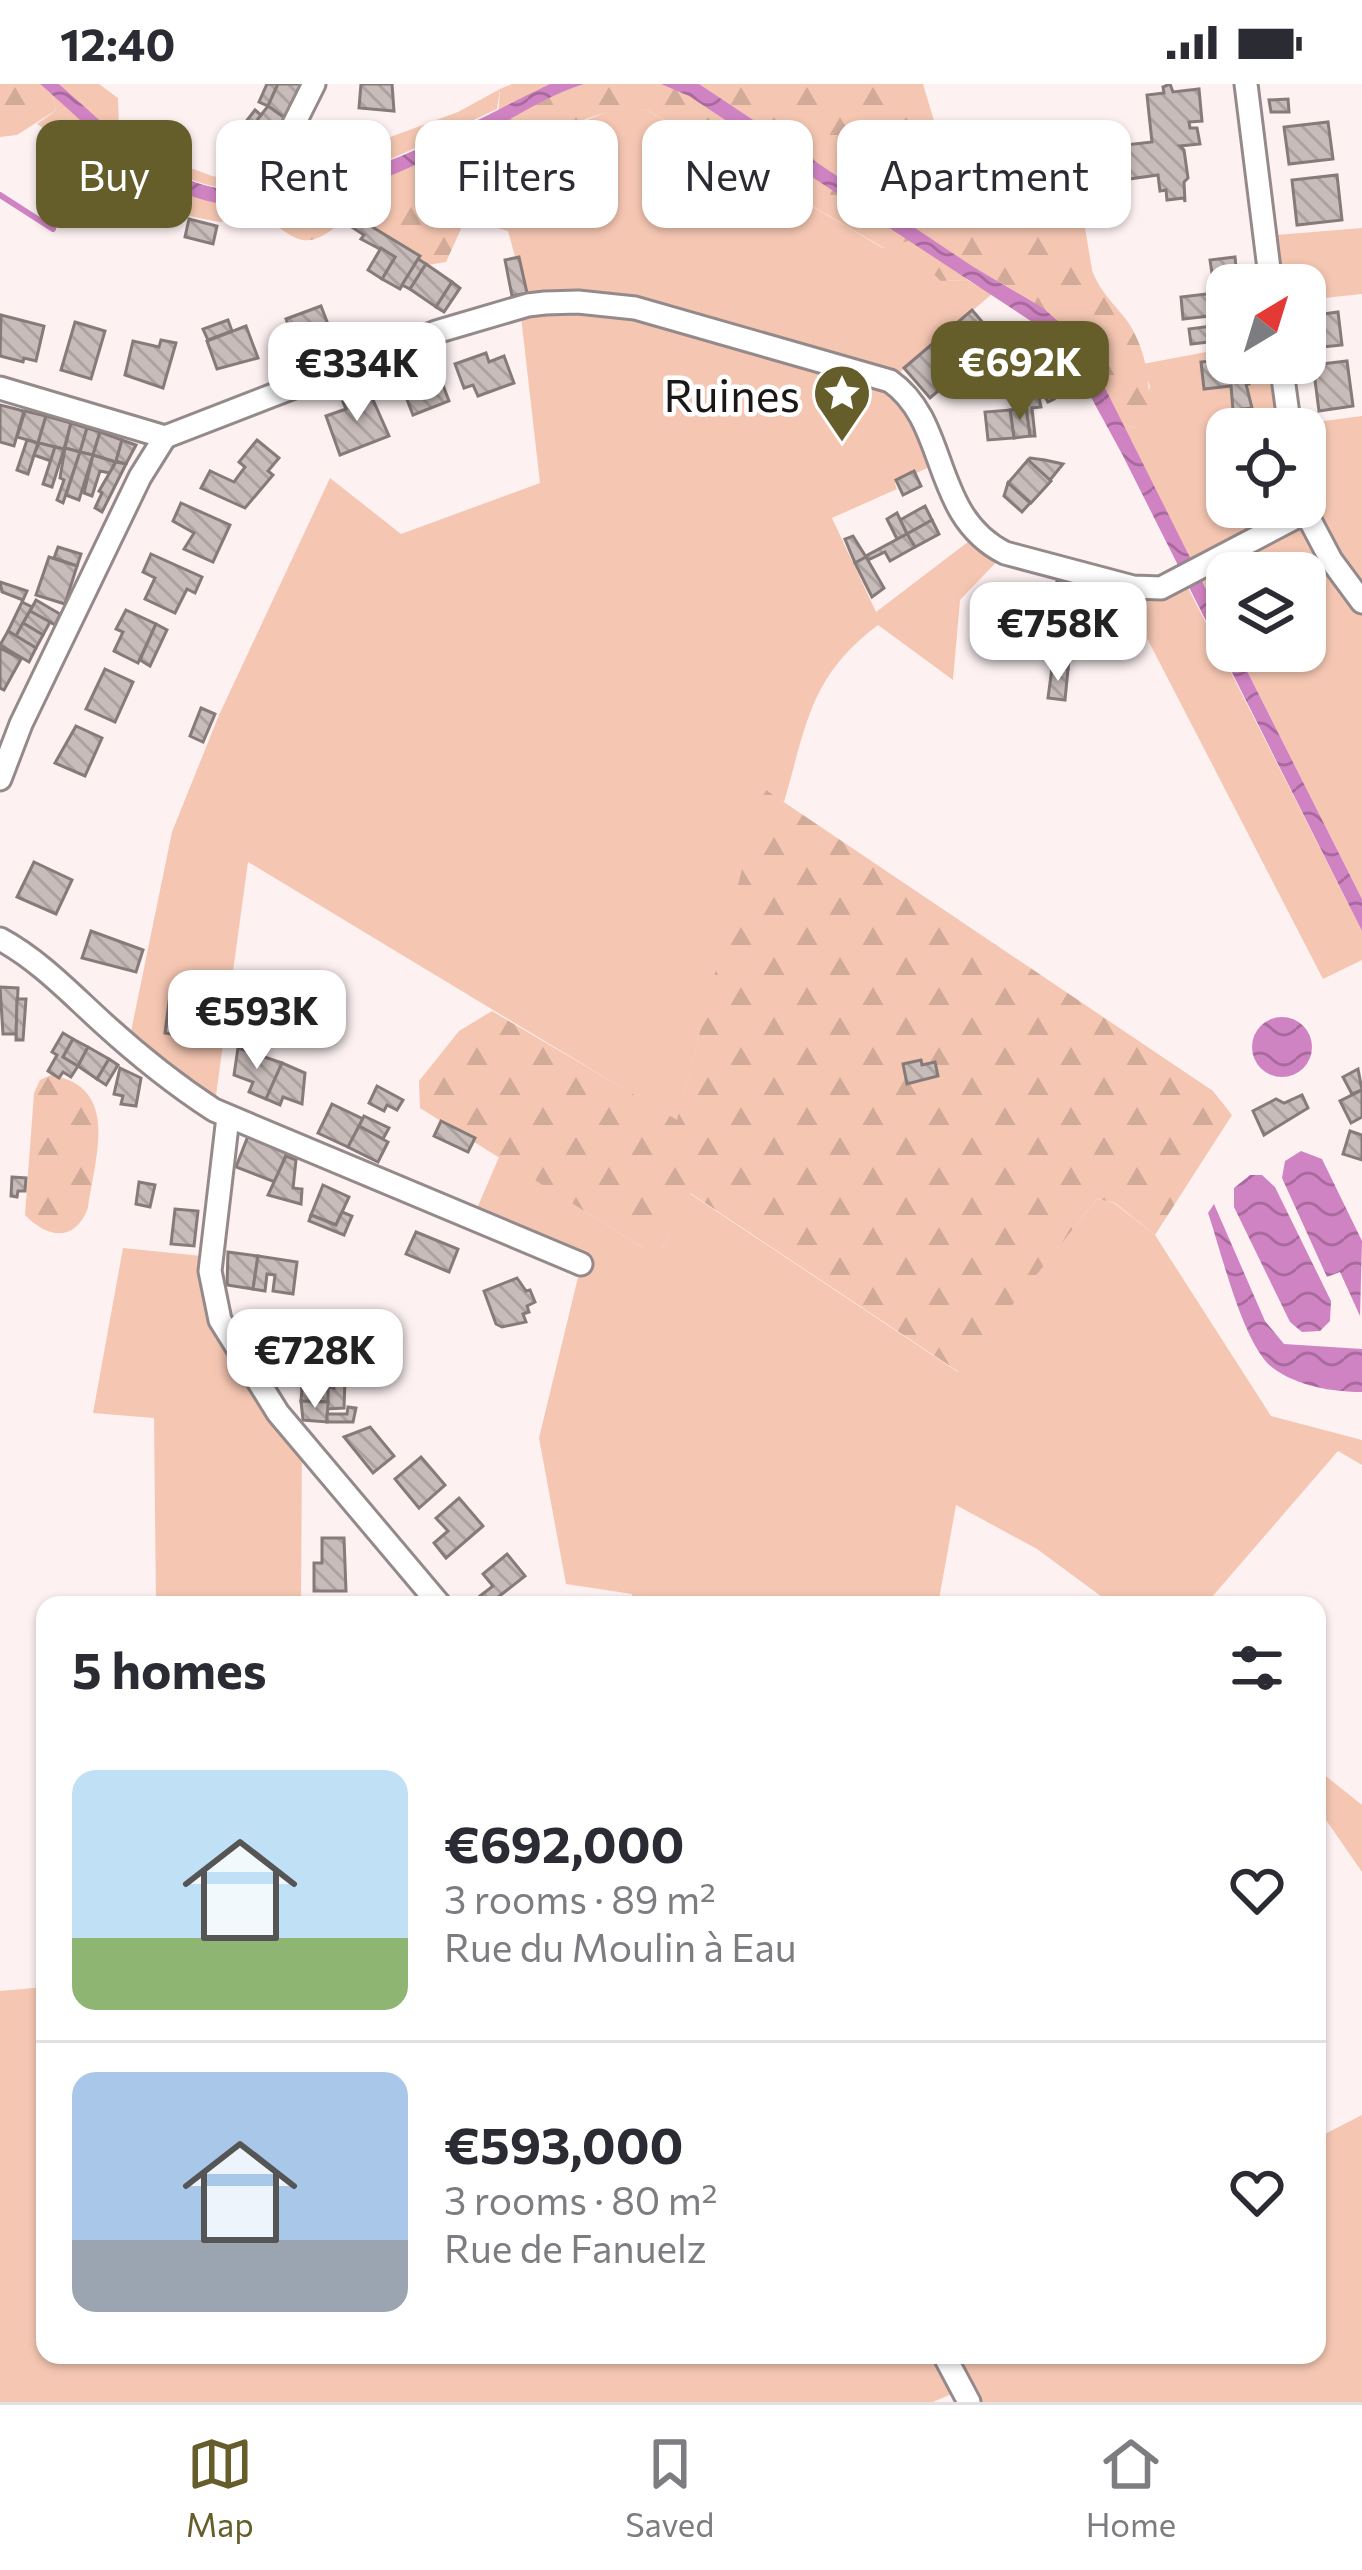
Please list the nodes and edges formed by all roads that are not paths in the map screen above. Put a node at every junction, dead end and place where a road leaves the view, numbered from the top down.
1 (314, 84) edge
2 (1246, 84) edge
3 (296, 120) edge
4 (1268, 264) edge
5 (0, 388) edge
6 (166, 437) junction
7 (1272, 528) edge
8 (1315, 528) edge
9 (1362, 602) edge
10 (0, 779) edge
11 (0, 939) edge
12 (228, 1117) junction
13 (581, 1264) dead end
14 (432, 1596) edge
15 (949, 2364) edge
16 (969, 2402) edge

1 - 3 street
2 - 4 street
5 - 6 street
6 - 7 street
6 - 10 street
8 - 9 street
11 - 12 street
12 - 13 street
12 - 14 street
15 - 16 street

